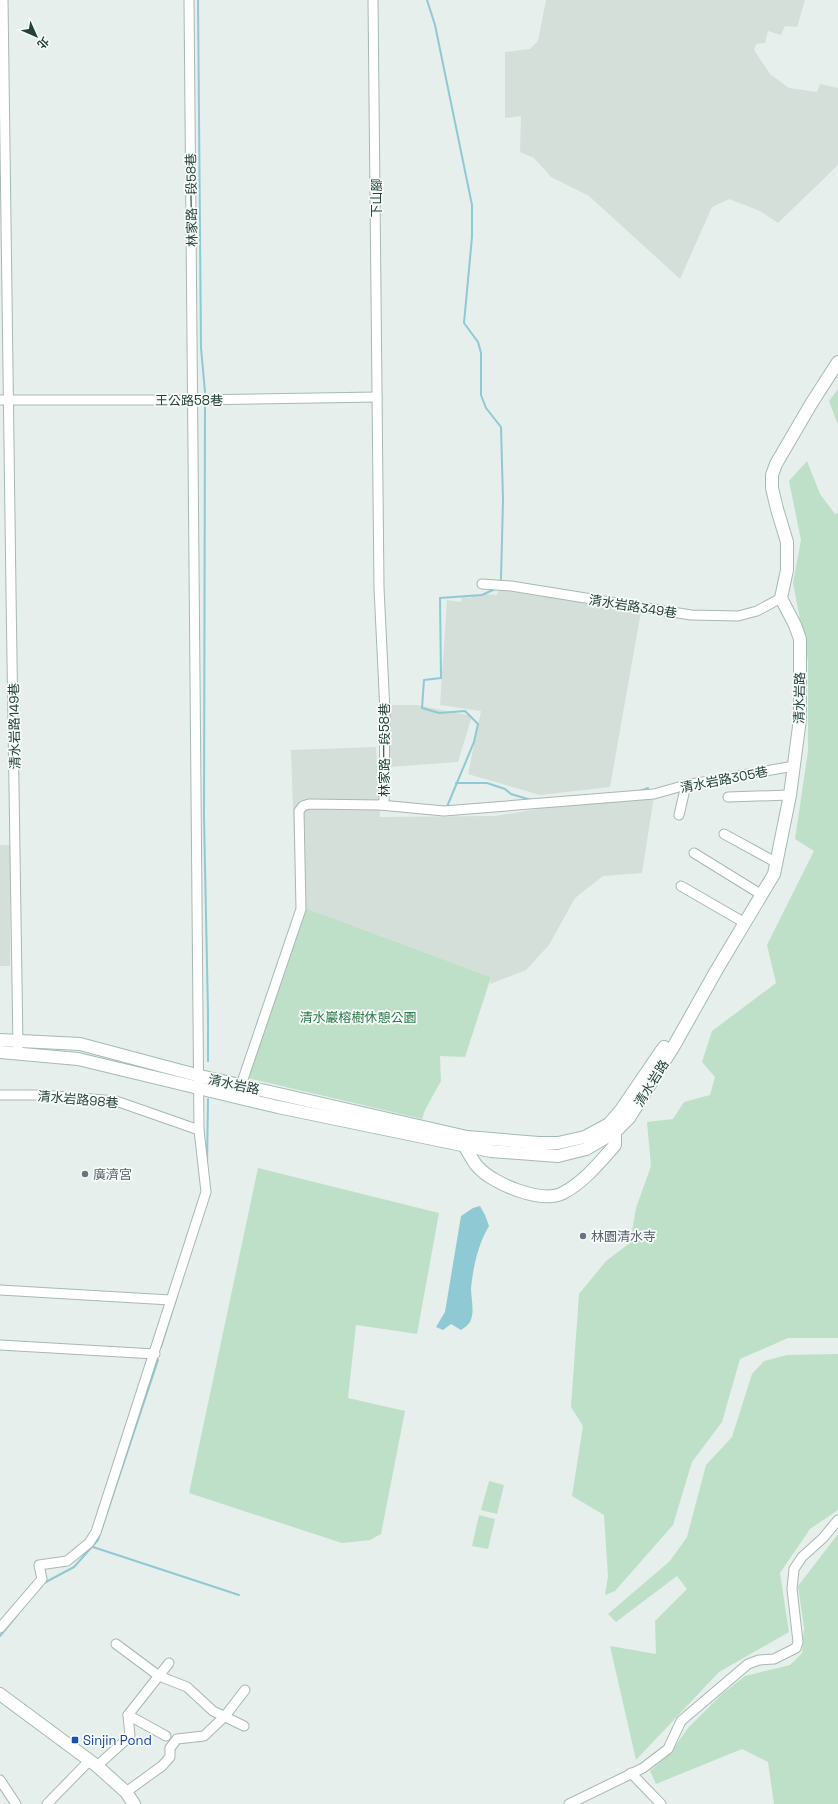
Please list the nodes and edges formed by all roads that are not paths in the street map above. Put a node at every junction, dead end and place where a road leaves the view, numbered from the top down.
1 (3, 0) edge
2 (190, 0) edge
3 (373, 0) edge
4 (3, 357) edge
5 (838, 362) edge
6 (377, 397) junction
7 (4, 400) edge
8 (193, 400) junction
9 (482, 584) dead end
10 (781, 598) junction
11 (794, 766) junction
12 (686, 785) junction
13 (790, 795) junction
14 (728, 797) dead end
15 (380, 805) junction
16 (679, 815) dead end
17 (724, 834) dead end
18 (694, 854) dead end
19 (776, 863) junction
20 (681, 886) dead end
21 (762, 895) junction
22 (745, 923) junction
23 (0, 1040) edge
24 (18, 1047) junction
25 (0, 1052) edge
26 (200, 1076) junction
27 (242, 1085) junction
28 (199, 1089) junction
29 (0, 1095) edge
30 (612, 1128) junction
31 (200, 1130) junction
32 (466, 1142) junction
33 (0, 1290) edge
34 (170, 1300) junction
35 (0, 1345) edge
36 (155, 1354) junction
37 (838, 1520) edge
38 (0, 1628) edge
39 (116, 1644) dead end
40 (169, 1663) dead end
41 (159, 1676) junction
42 (245, 1690) dead end
43 (0, 1694) edge
44 (128, 1715) junction
45 (224, 1716) junction
46 (244, 1726) dead end
47 (166, 1736) dead end
48 (93, 1763) junction
49 (631, 1773) junction
50 (0, 1780) edge
51 (126, 1792) junction
52 (16, 1804) edge
53 (47, 1804) edge
54 (134, 1804) edge
55 (570, 1804) edge
56 (661, 1804) edge

1 - 4 street, 清水岩路149巷
2 - 8 street, 林家路一段58巷
3 - 6 street, 下山腳
4 - 7 street, 清水岩路149巷
5 - 10 street
6 - 8 street, 王公路58巷
6 - 15 street, 林家路一段58巷
7 - 8 street, 王公路58巷
7 - 24 street, 清水岩路149巷
8 - 26 street, 林家路一段58巷
9 - 10 street, 清水岩路349巷
10 - 11 street, 清水岩路
11 - 12 street, 清水岩路305巷
11 - 13 street, 清水岩路
12 - 15 street, 清水岩路305巷
12 - 16 street
13 - 14 street
13 - 19 street, 清水岩路
15 - 27 street, 林家路一段58巷
17 - 19 street
18 - 21 street
19 - 21 street, 清水岩路
20 - 22 street
21 - 22 street, 清水岩路
22 - 30 street, 清水岩路
23 - 24 street, 清水岩路
24 - 25 street, 清水岩路
24 - 26 street, 清水岩路
24 - 28 street, 清水岩路
26 - 27 street, 清水岩路
26 - 28 street, 林家路一段58巷
27 - 32 street, 清水岩路
28 - 31 street, 林家路一段58巷
28 - 32 street, 清水岩路
29 - 31 street, 清水岩路98巷
30 - 32 street, 清水岩路
30 - 32 street, 清水岩路
31 - 34 street, 林家路一段58巷
33 - 34 street
34 - 36 street, 林家路一段58巷
35 - 36 street
36 - 38 street, 林家路一段58巷
37 - 49 street
39 - 41 street
40 - 41 street
41 - 44 street
41 - 45 street
42 - 45 street
43 - 48 street
44 - 47 street
44 - 48 street
45 - 46 street
45 - 51 street
48 - 51 street
48 - 53 street
49 - 55 street
49 - 56 street
50 - 52 street
51 - 54 street

